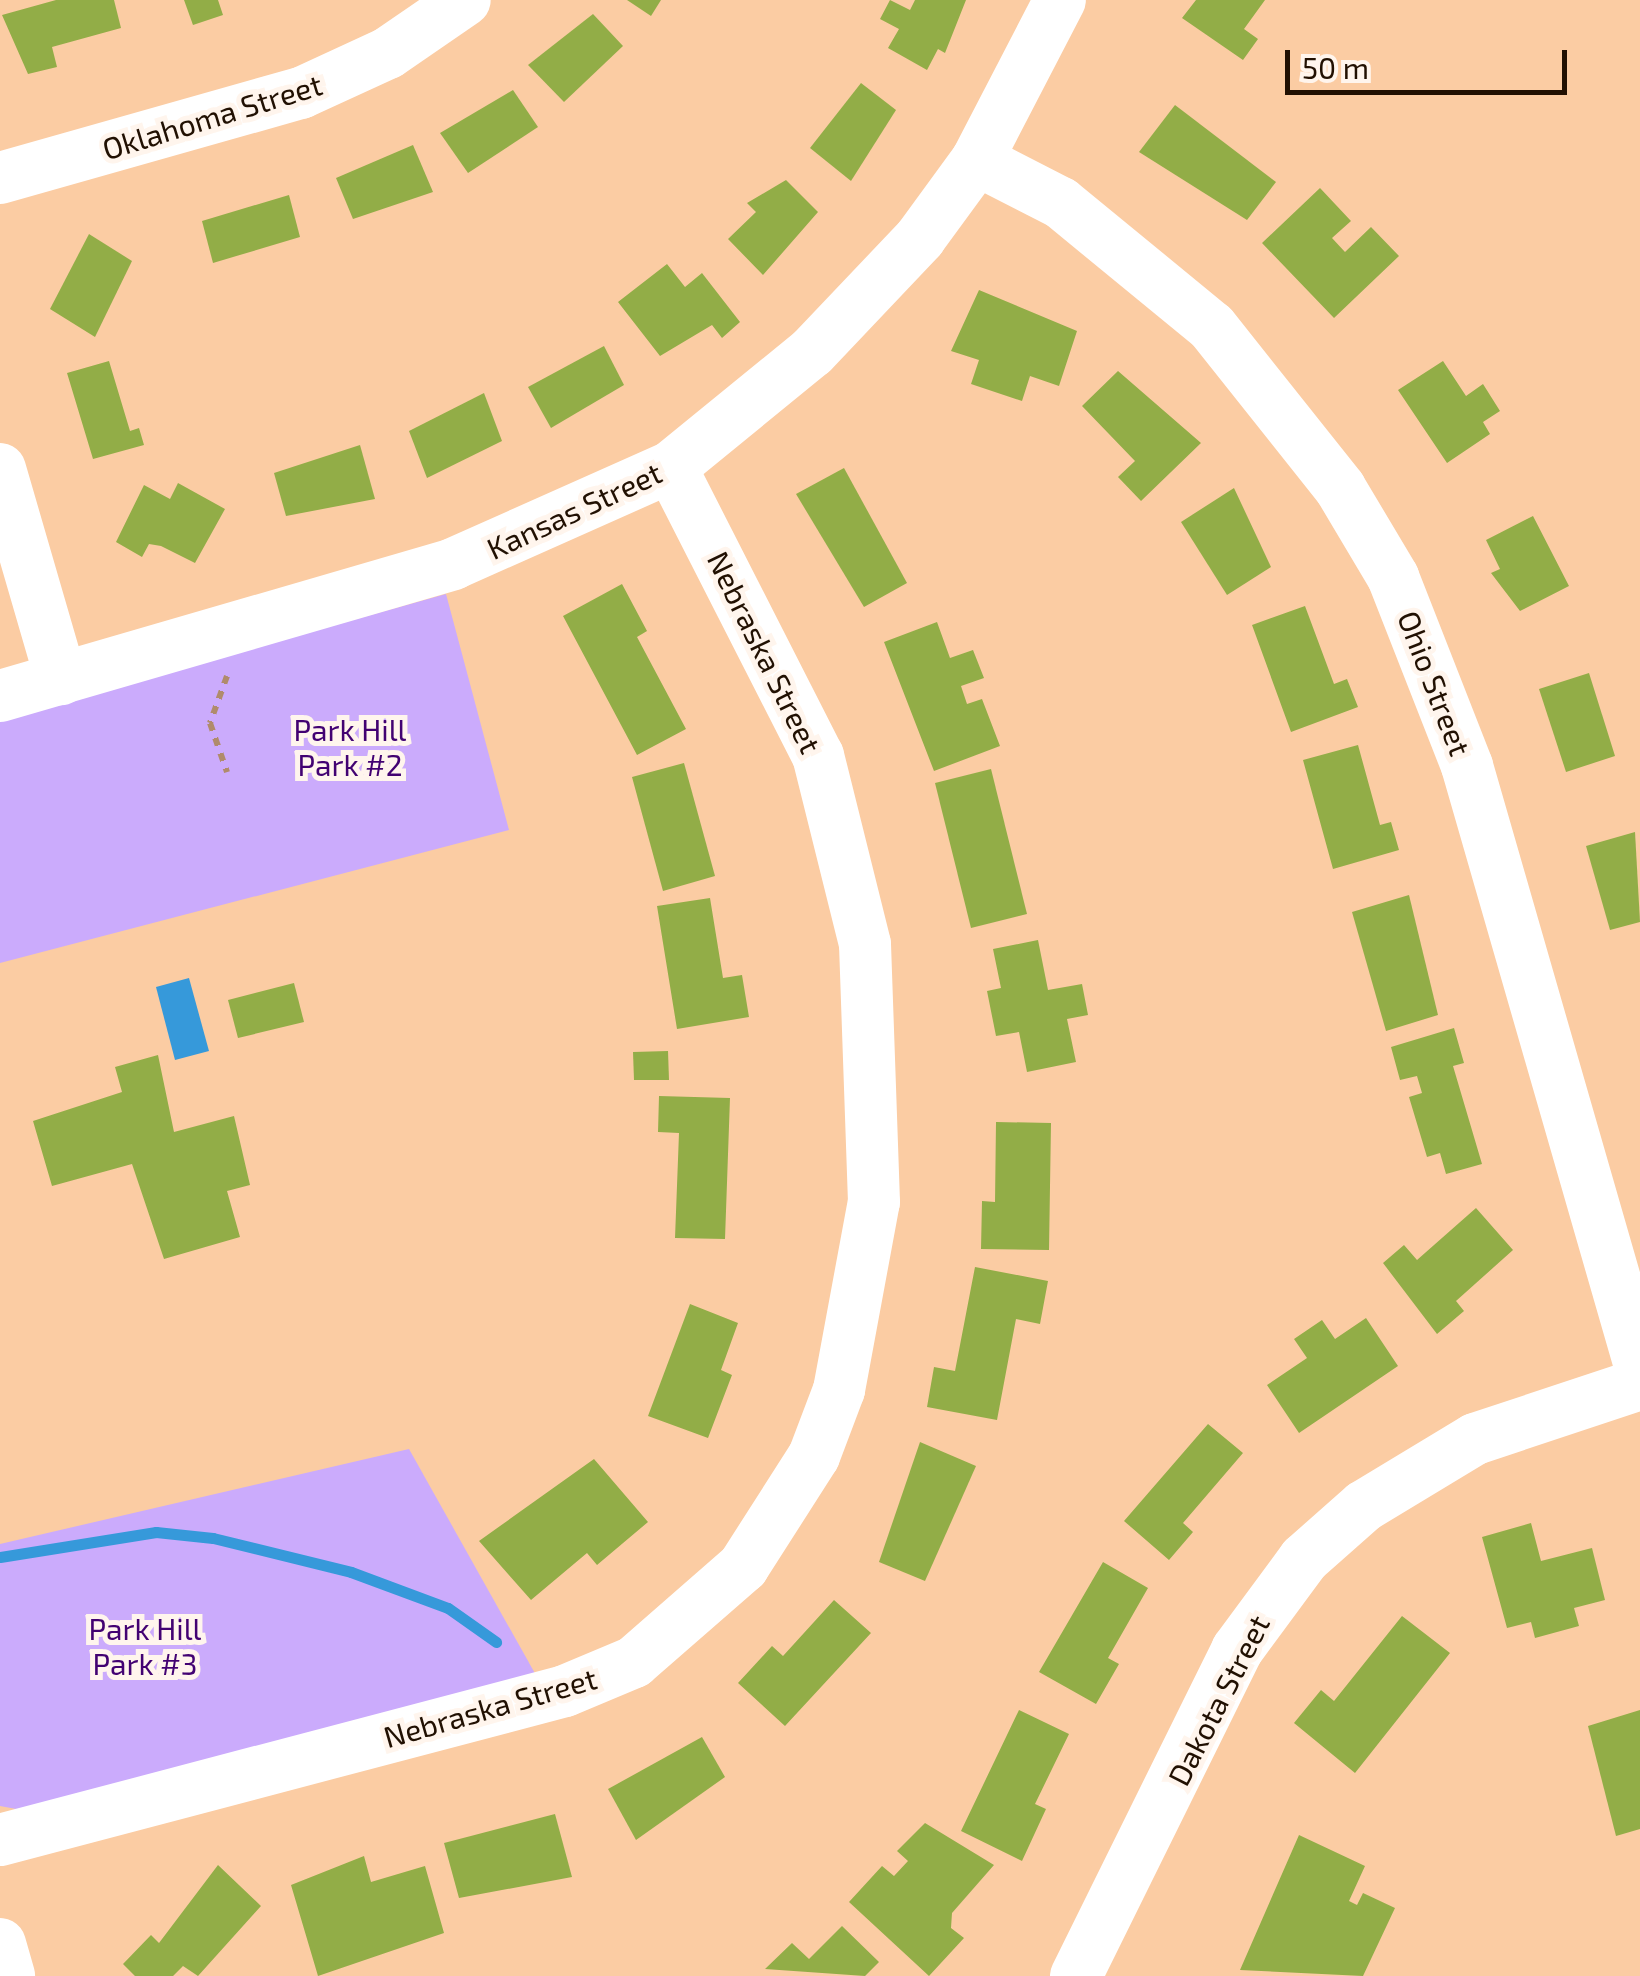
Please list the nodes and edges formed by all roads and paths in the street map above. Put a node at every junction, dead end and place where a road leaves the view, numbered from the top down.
1 (465, 0) edge
2 (1060, 0) edge
3 (977, 160) junction
4 (0, 178) edge
5 (671, 467) junction
6 (0, 468) edge
7 (225, 665) dead end
8 (61, 679) junction
9 (0, 696) edge
10 (227, 772) dead end
11 (1640, 1366) edge
12 (1640, 1384) edge
13 (0, 1840) edge
14 (0, 1944) edge
15 (9, 1976) edge
16 (1076, 1976) edge

1 - 4 street, Oklahoma Street
2 - 3 street, Kansas Street
3 - 5 street, Kansas Street
3 - 11 street, Ohio Street
5 - 8 street, Kansas Street
5 - 13 street, Nebraska Street
6 - 8 street
7 - 10 path
8 - 9 street, Kansas Street
12 - 16 street, Dakota Street
14 - 15 street

